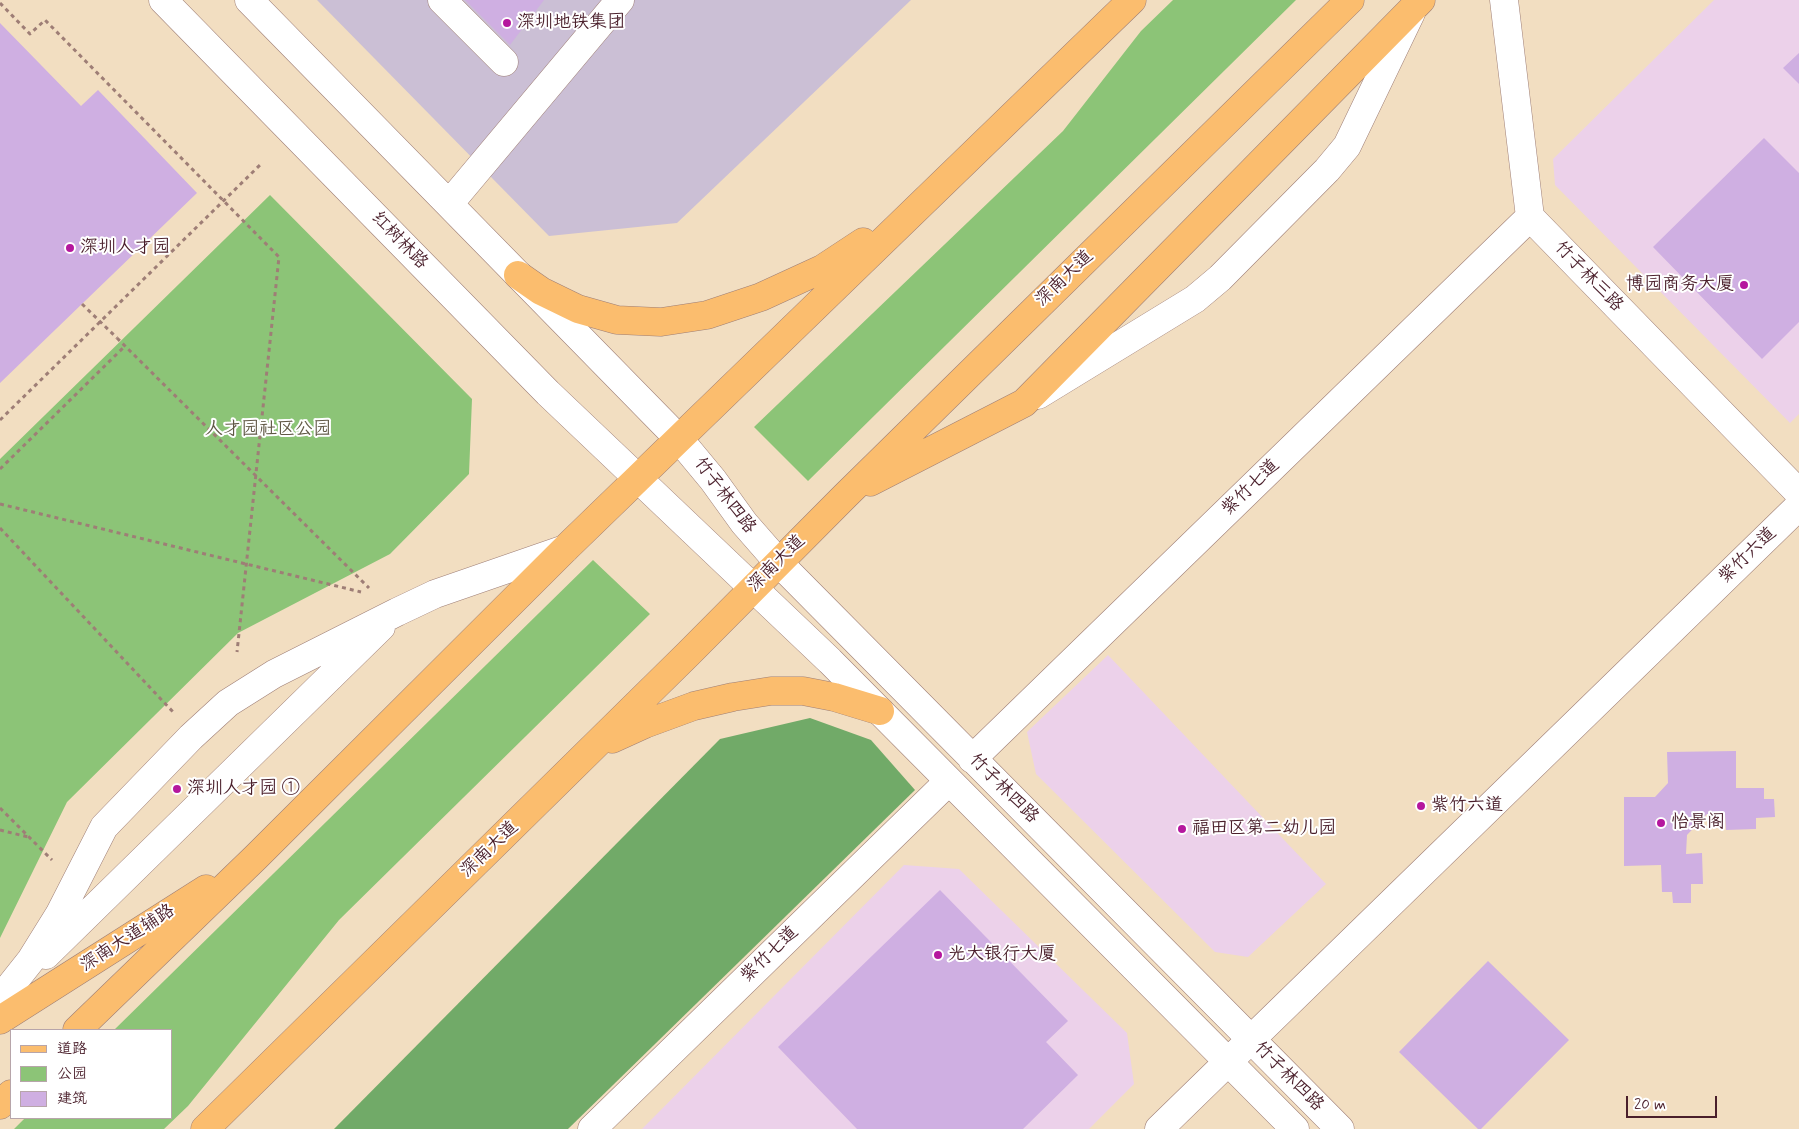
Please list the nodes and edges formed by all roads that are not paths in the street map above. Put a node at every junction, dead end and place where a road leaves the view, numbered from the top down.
1 (163, 0) edge
2 (249, 0) edge
3 (442, 0) edge
4 (620, 0) edge
5 (1132, 0) edge
6 (1350, 0) edge
7 (1504, 0) edge
8 (1417, 4) edge
9 (504, 62) dead end
10 (949, 176) junction
11 (449, 204) junction
12 (1530, 217) junction
13 (518, 275) junction
14 (1024, 403) junction
15 (679, 439) junction
16 (638, 478) junction
17 (1799, 493) edge
18 (845, 496) junction
19 (1799, 506) edge
20 (565, 549) junction
21 (779, 563) junction
22 (754, 588) junction
23 (397, 612) junction
24 (880, 711) junction
25 (593, 748) junction
26 (972, 759) junction
27 (949, 780) junction
28 (256, 857) junction
29 (1, 1005) edge
30 (78, 1029) edge
31 (1251, 1039) junction
32 (1228, 1062) junction
33 (10, 1095) edge
34 (0, 1105) edge
35 (206, 1129) edge
36 (592, 1129) edge
37 (1159, 1129) edge
38 (1296, 1129) edge
39 (1340, 1129) edge

1 - 16 street, 红树林路
2 - 11 street
3 - 9 street
4 - 11 street
5 - 10 main road
6 - 18 main road, 深南大道
7 - 12 street
8 - 14 main road
8 - 14 street
10 - 13 main road
10 - 15 main road
11 - 13 street
12 - 17 street, 竹子林三路
12 - 26 street, 紫竹七道
13 - 15 street
14 - 18 main road
15 - 16 main road
15 - 21 street, 竹子林四路
16 - 20 main road
16 - 22 street, 竹子林四路
18 - 21 main road, 深南大道
19 - 31 street, 紫竹六道
20 - 23 street
20 - 28 main road
21 - 22 main road, 深南大道
21 - 26 street, 竹子林四路
22 - 24 street, 竹子林四路
22 - 25 main road, 深南大道
23 - 29 street
23 - 29 street
24 - 25 main road
24 - 27 street, 竹子林四路
25 - 35 main road, 深南大道
26 - 31 street, 竹子林四路
27 - 32 street, 竹子林四路
27 - 36 street, 紫竹七道
28 - 29 main road, 深南大道辅路
28 - 30 main road
31 - 32 street, 紫竹六道
31 - 39 street, 竹子林四路
32 - 37 street, 紫竹六道
32 - 38 street, 竹子林四路
33 - 34 main road

